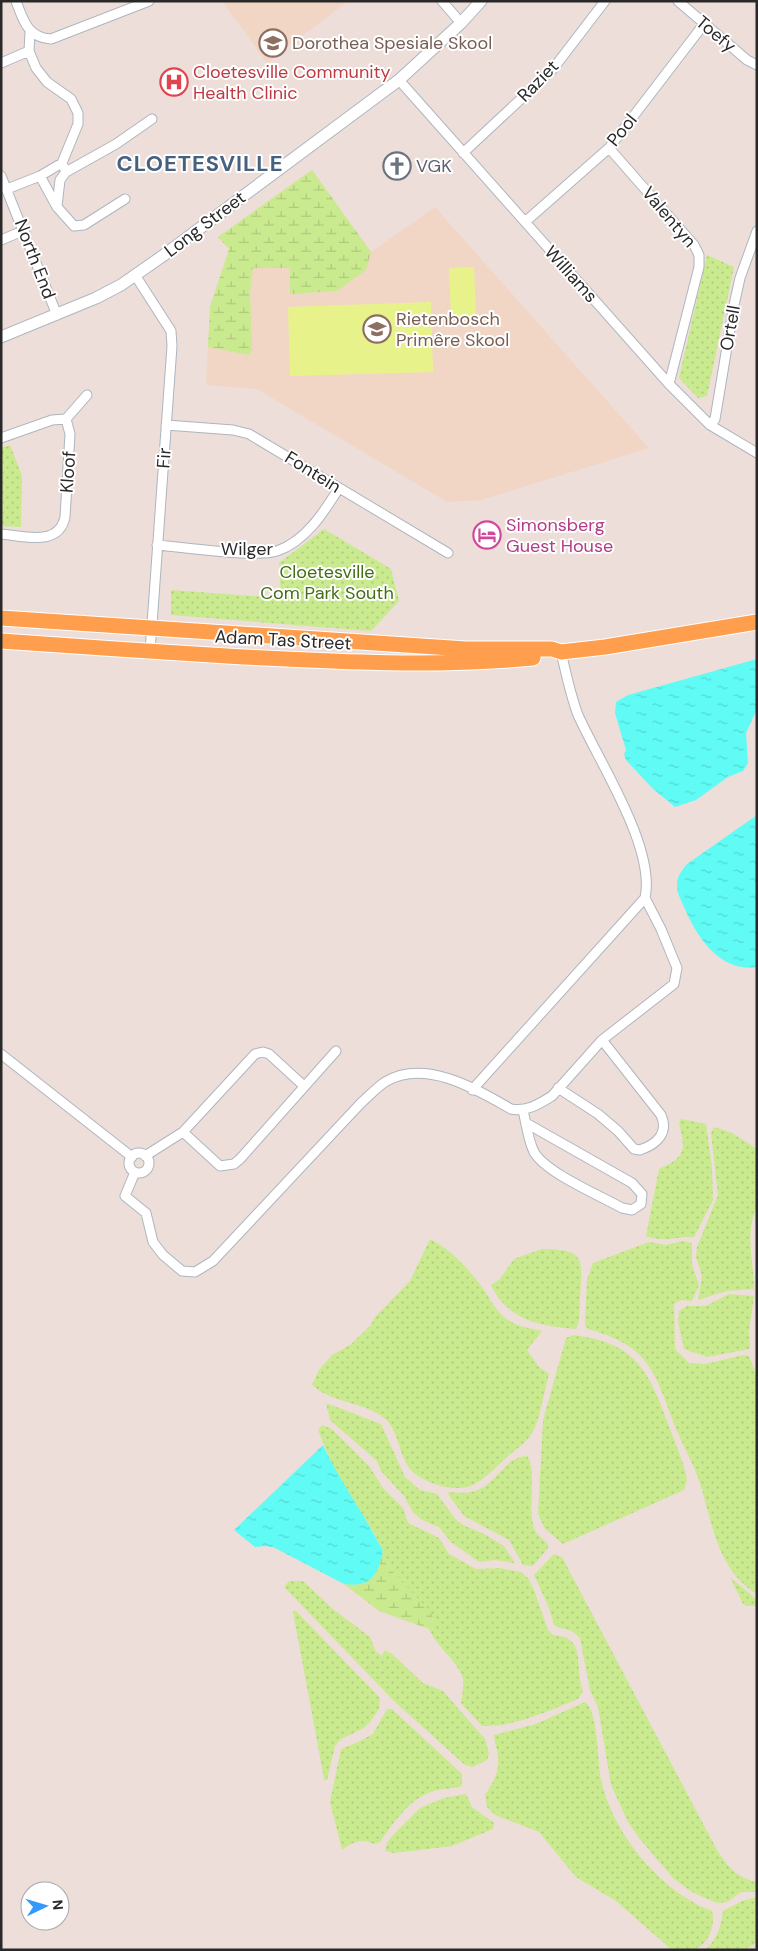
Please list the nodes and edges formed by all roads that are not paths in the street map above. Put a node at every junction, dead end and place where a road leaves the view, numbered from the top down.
1 (16, 1) edge
2 (149, 1) edge
3 (442, 1) edge
4 (481, 1) edge
5 (604, 1) edge
6 (678, 1) edge
7 (461, 23) junction
8 (704, 24) junction
9 (30, 32) junction
10 (29, 51) junction
11 (1, 63) edge
12 (757, 65) edge
13 (399, 80) junction
14 (152, 119) dead end
15 (609, 148) junction
16 (463, 153) junction
17 (62, 163) junction
18 (66, 172) junction
19 (1, 176) edge
20 (40, 176) junction
21 (7, 189) junction
22 (125, 199) dead end
23 (56, 207) junction
24 (525, 222) junction
25 (25, 230) junction
26 (757, 231) edge
27 (1, 240) edge
28 (135, 275) junction
29 (57, 315) junction
30 (1, 337) edge
31 (669, 384) junction
32 (87, 395) dead end
33 (66, 419) junction
34 (166, 425) junction
35 (710, 425) junction
36 (1, 438) edge
37 (757, 453) edge
38 (339, 488) junction
39 (1, 534) edge
40 (157, 545) junction
41 (448, 553) dead end
42 (1, 618) edge
43 (757, 622) edge
44 (152, 628) junction
45 (1, 641) edge
46 (150, 652) junction
47 (561, 652) junction
48 (645, 898) junction
49 (602, 1040) junction
50 (336, 1051) dead end
51 (1, 1054) edge
52 (304, 1086) junction
53 (558, 1088) junction
54 (472, 1090) junction
55 (523, 1110) junction
56 (526, 1124) junction
57 (182, 1132) junction
58 (145, 1156) junction
59 (132, 1157) junction
60 (135, 1172) junction

1 - 9 street
2 - 9 street
3 - 7 street
4 - 7 street, Long Street
5 - 16 street, Raziet
6 - 8 street, Toefy
7 - 13 street, Long Street
8 - 12 street, Toefy
8 - 15 street, Pool
9 - 10 street
10 - 11 street
10 - 17 street
13 - 16 street, Williams
13 - 28 street, Long Street
14 - 18 street
15 - 24 street, Pool
15 - 31 street, Valentyn
16 - 24 street, Williams
17 - 18 street
17 - 20 street
18 - 23 street
19 - 21 street, North End
20 - 21 street
20 - 23 street
21 - 25 street, North End
22 - 23 street
24 - 31 street, Williams
25 - 27 street
25 - 29 street, North End
26 - 35 street, Ortell
28 - 29 street, Long Street
28 - 34 street, Fir
29 - 30 street, Long Street
31 - 35 street, Williams
32 - 33 street
33 - 36 street
33 - 39 street, Kloof
34 - 38 street, Fontein
34 - 40 street, Fir
35 - 37 street, Williams
38 - 40 street, Wilger
38 - 41 street, Fontein
40 - 44 street, Fir
42 - 44 main road, Adam Tas Street
43 - 47 main road, Adam Tas Street
44 - 46 street, Fir
44 - 47 main road, Adam Tas Street
45 - 46 main road, Adam Tas Street
46 - 47 main road, Adam Tas Street
47 - 48 street
48 - 49 street
48 - 54 street
49 - 53 street
49 - 53 street
50 - 52 street
51 - 59 street
52 - 57 street
52 - 57 street
53 - 55 street
54 - 55 street
54 - 60 street
55 - 56 street
56 - 56 street
57 - 58 street
58 - 59 street
58 - 60 street
59 - 60 street

